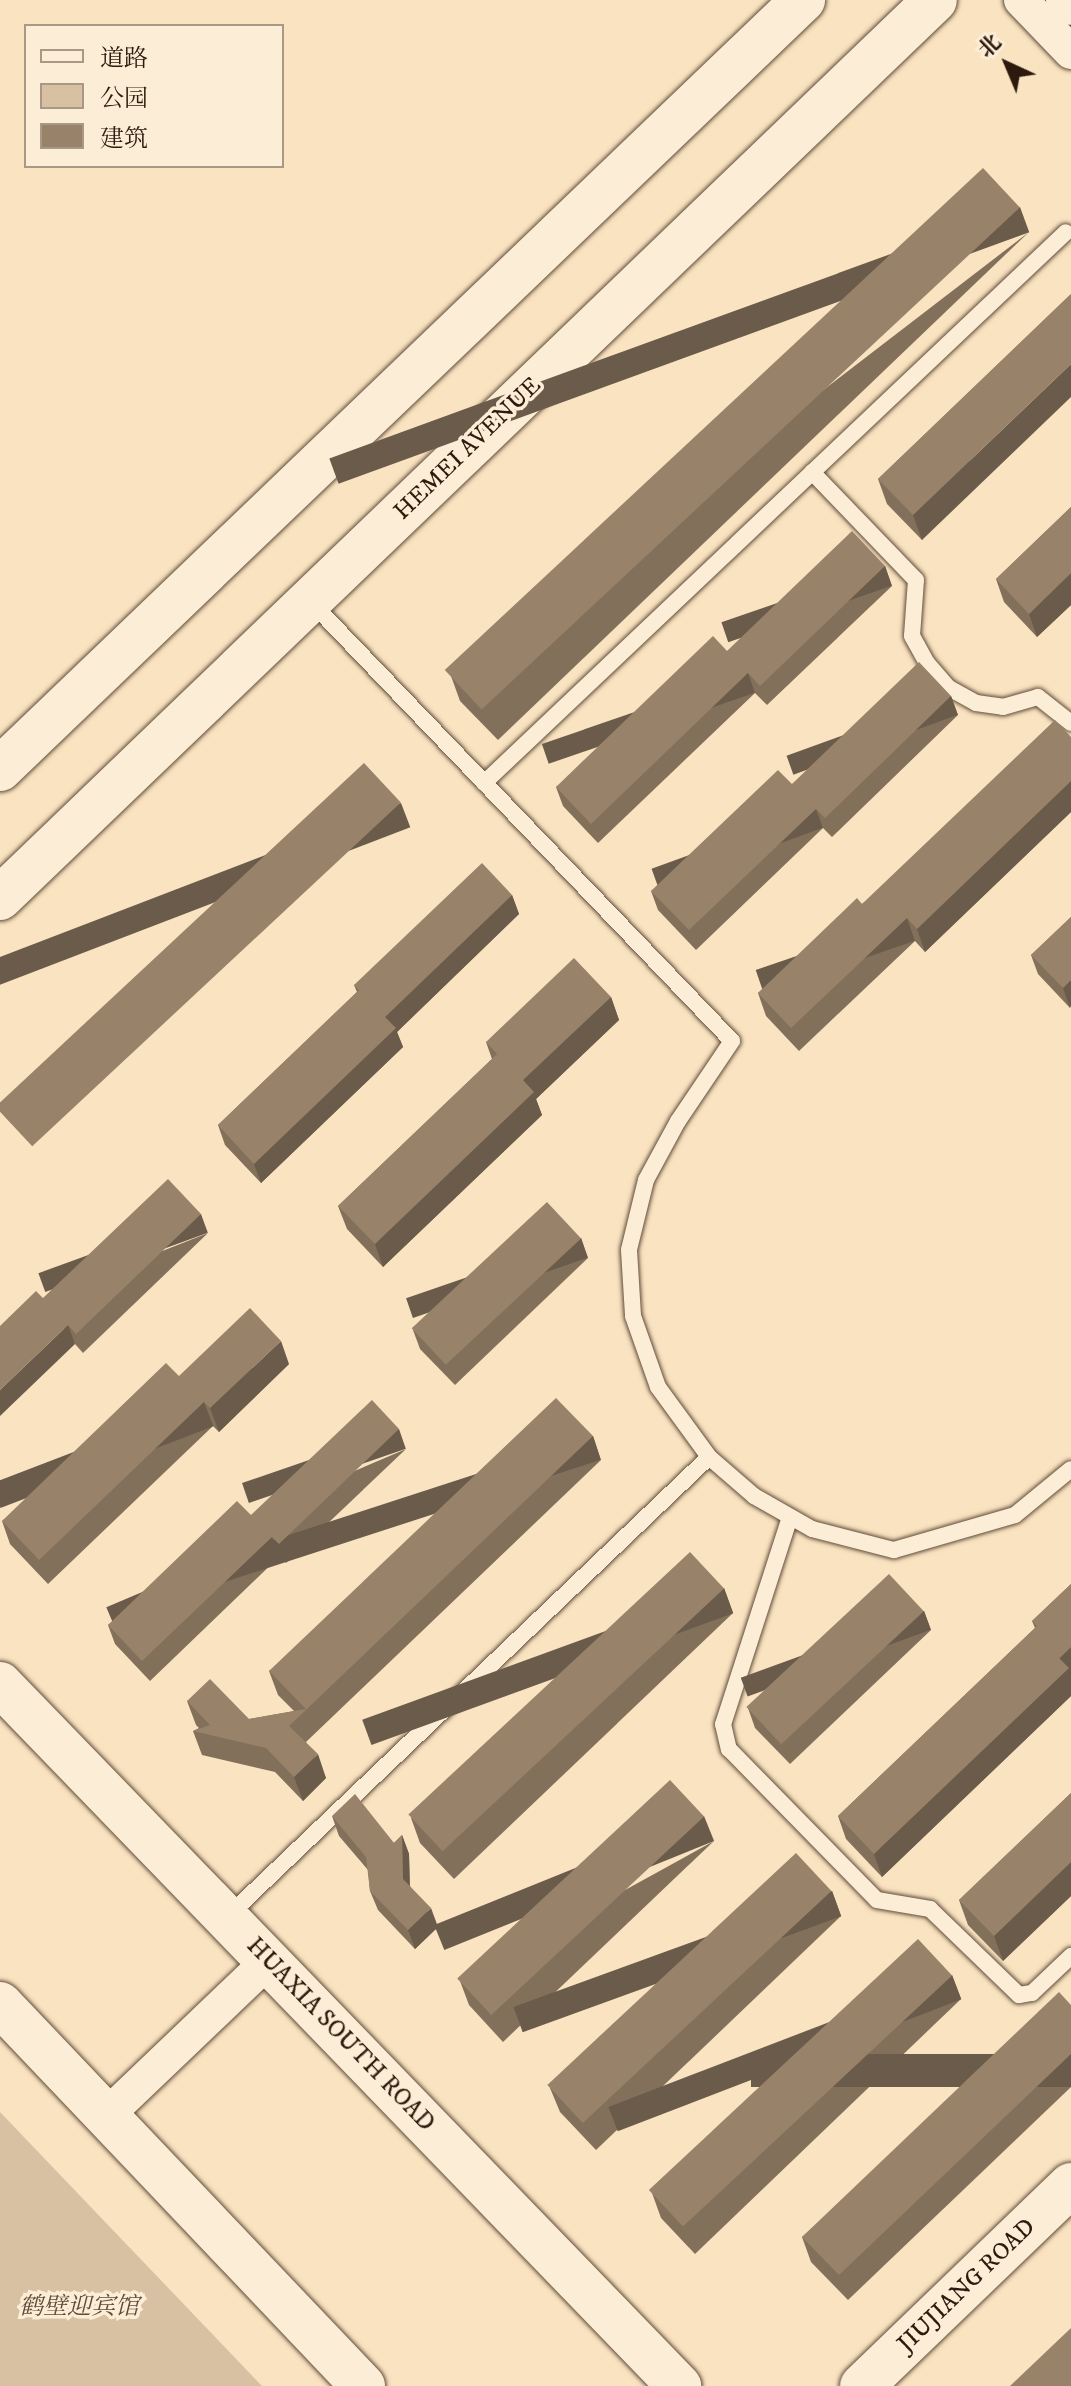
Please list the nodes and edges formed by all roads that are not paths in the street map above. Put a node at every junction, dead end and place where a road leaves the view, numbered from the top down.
1 (803, 0) edge
2 (935, 0) edge
3 (1021, 0) edge
4 (1071, 52) edge
5 (1066, 232) dead end
6 (812, 472) junction
7 (310, 601) junction
8 (1071, 723) edge
9 (0, 769) edge
10 (484, 783) junction
11 (0, 898) edge
12 (709, 1457) junction
13 (1071, 1469) edge
14 (790, 1517) junction
15 (0, 1684) edge
16 (227, 1918) junction
17 (1071, 1956) edge
18 (268, 1961) junction
19 (0, 2004) edge
20 (106, 2116) junction
21 (1071, 2185) edge
22 (1071, 2224) edge
23 (363, 2386) edge
24 (679, 2386) edge
25 (862, 2386) edge
26 (903, 2386) edge

1 - 9 main road
2 - 7 main road, HEMEI AVENUE
3 - 4 street
5 - 6 lane
6 - 8 lane
6 - 10 lane
7 - 10 lane
7 - 11 main road, HEMEI AVENUE
10 - 12 lane
12 - 14 lane
12 - 16 lane
13 - 14 lane
14 - 17 lane
15 - 16 main road, HUAXIA SOUTH ROAD
16 - 18 main road, HUAXIA SOUTH ROAD
18 - 20 street
18 - 24 main road, HUAXIA SOUTH ROAD
19 - 20 main road
20 - 23 main road
21 - 25 main road, JIUJIANG ROAD
22 - 26 main road, JIUJIANG ROAD

